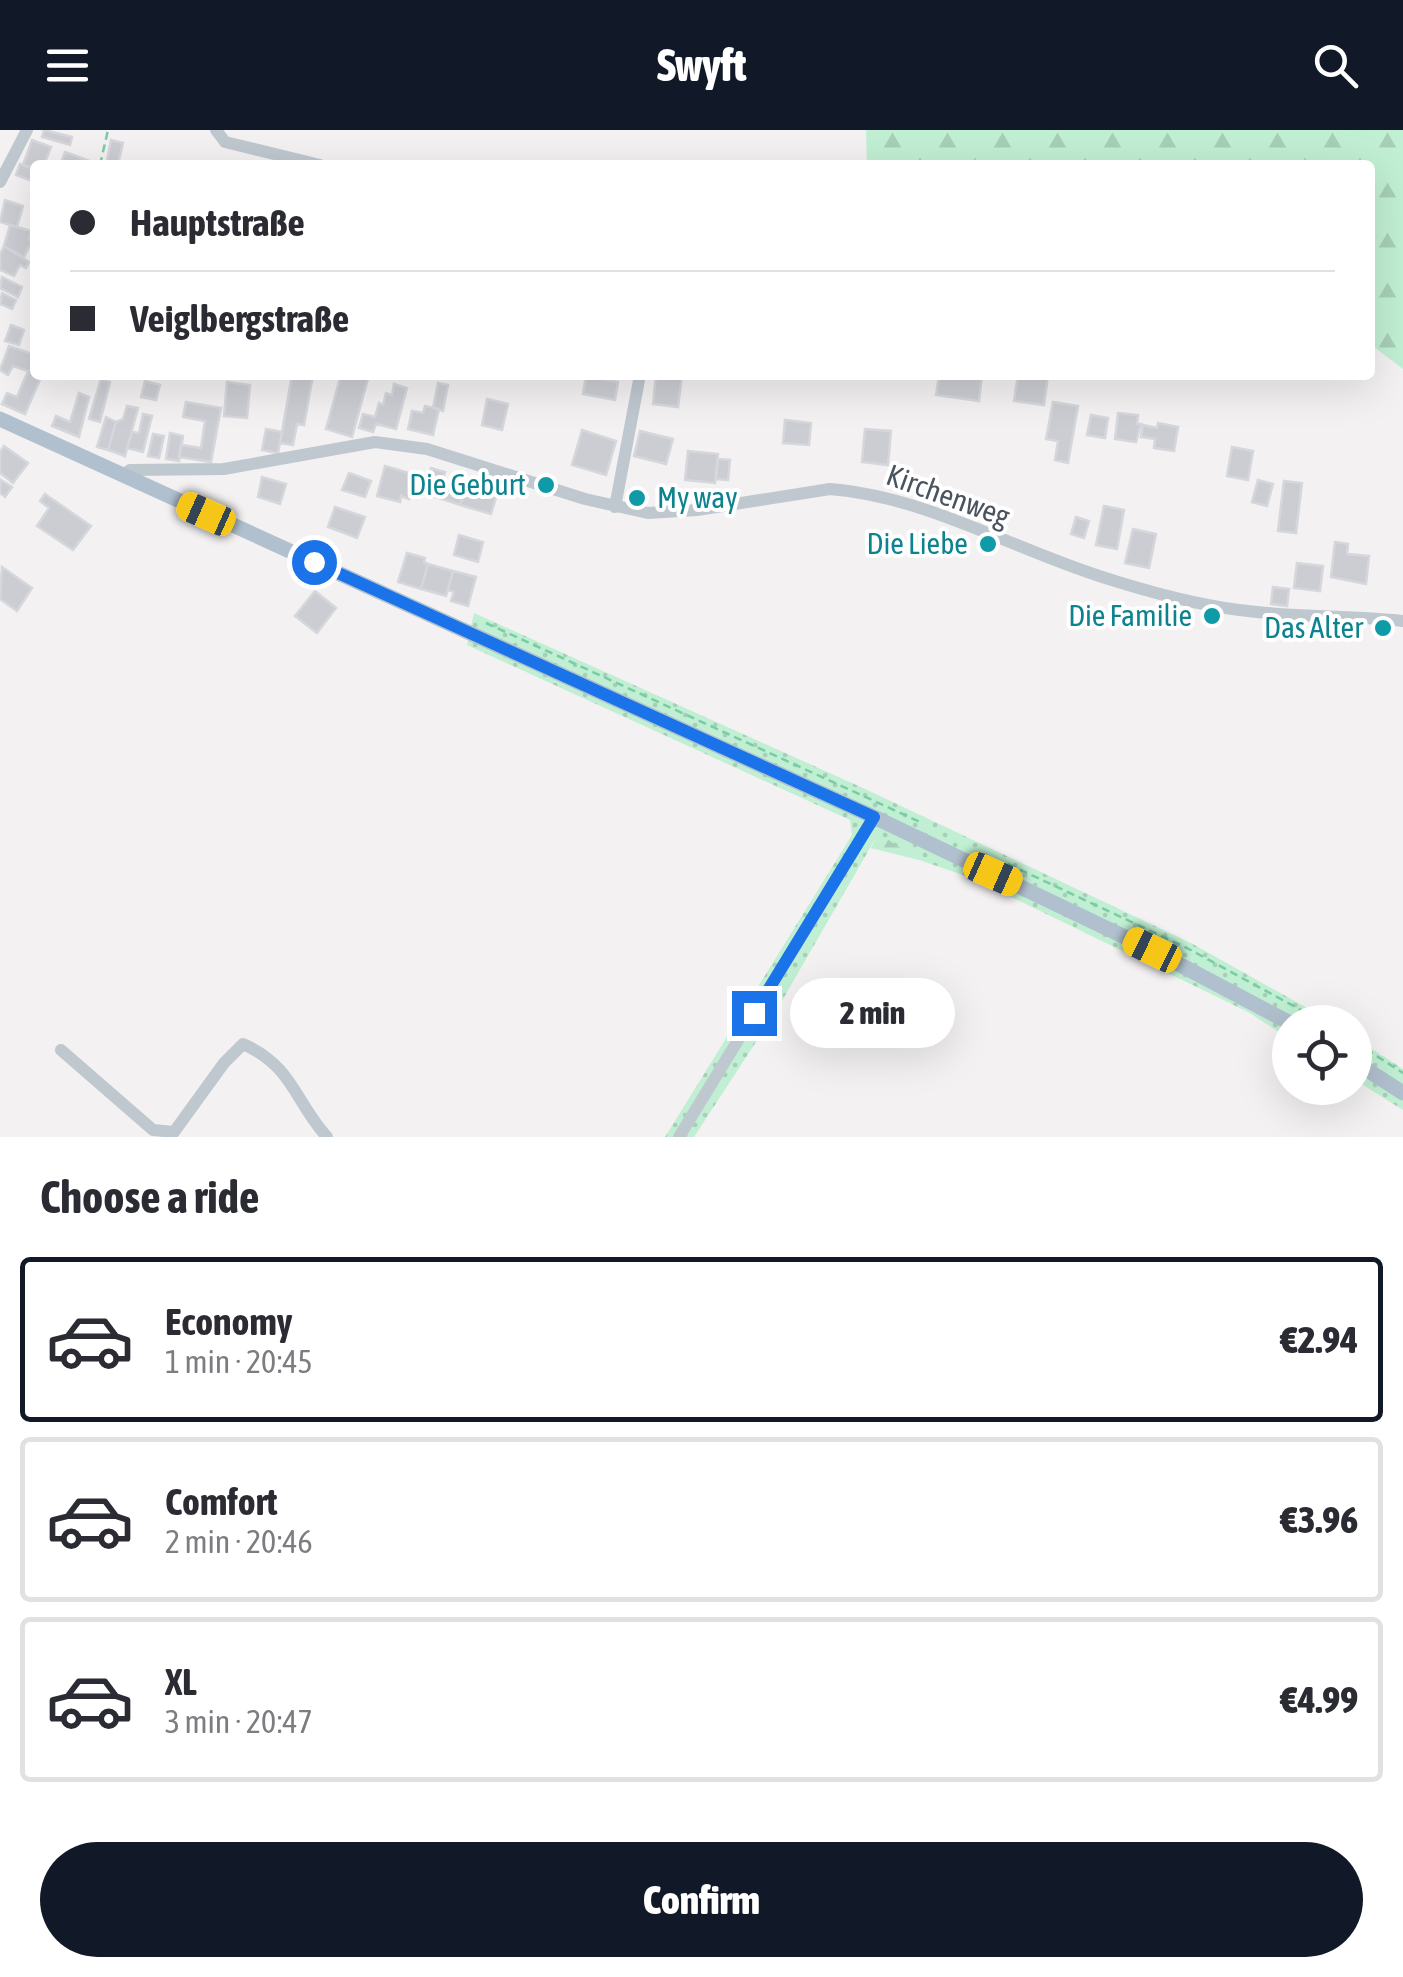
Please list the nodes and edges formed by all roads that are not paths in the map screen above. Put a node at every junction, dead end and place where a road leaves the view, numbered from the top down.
1 (27, 130) edge
2 (216, 130) edge
3 (299, 160) edge
4 (0, 182) edge
5 (639, 380) edge
6 (0, 419) edge
7 (122, 476) junction
8 (616, 507) junction
9 (1403, 621) edge
10 (874, 817) junction
11 (1272, 1013) edge
12 (61, 1050) dead end
13 (1372, 1073) edge
14 (1403, 1094) edge
15 (323, 1136) edge
16 (678, 1137) edge

1 - 4 street
2 - 3 street
5 - 8 street
6 - 7 main road
7 - 8 street, Kirchenweg
7 - 10 main road
8 - 9 street, Kirchenweg
10 - 11 main road
10 - 16 street
12 - 15 street
13 - 14 main road

